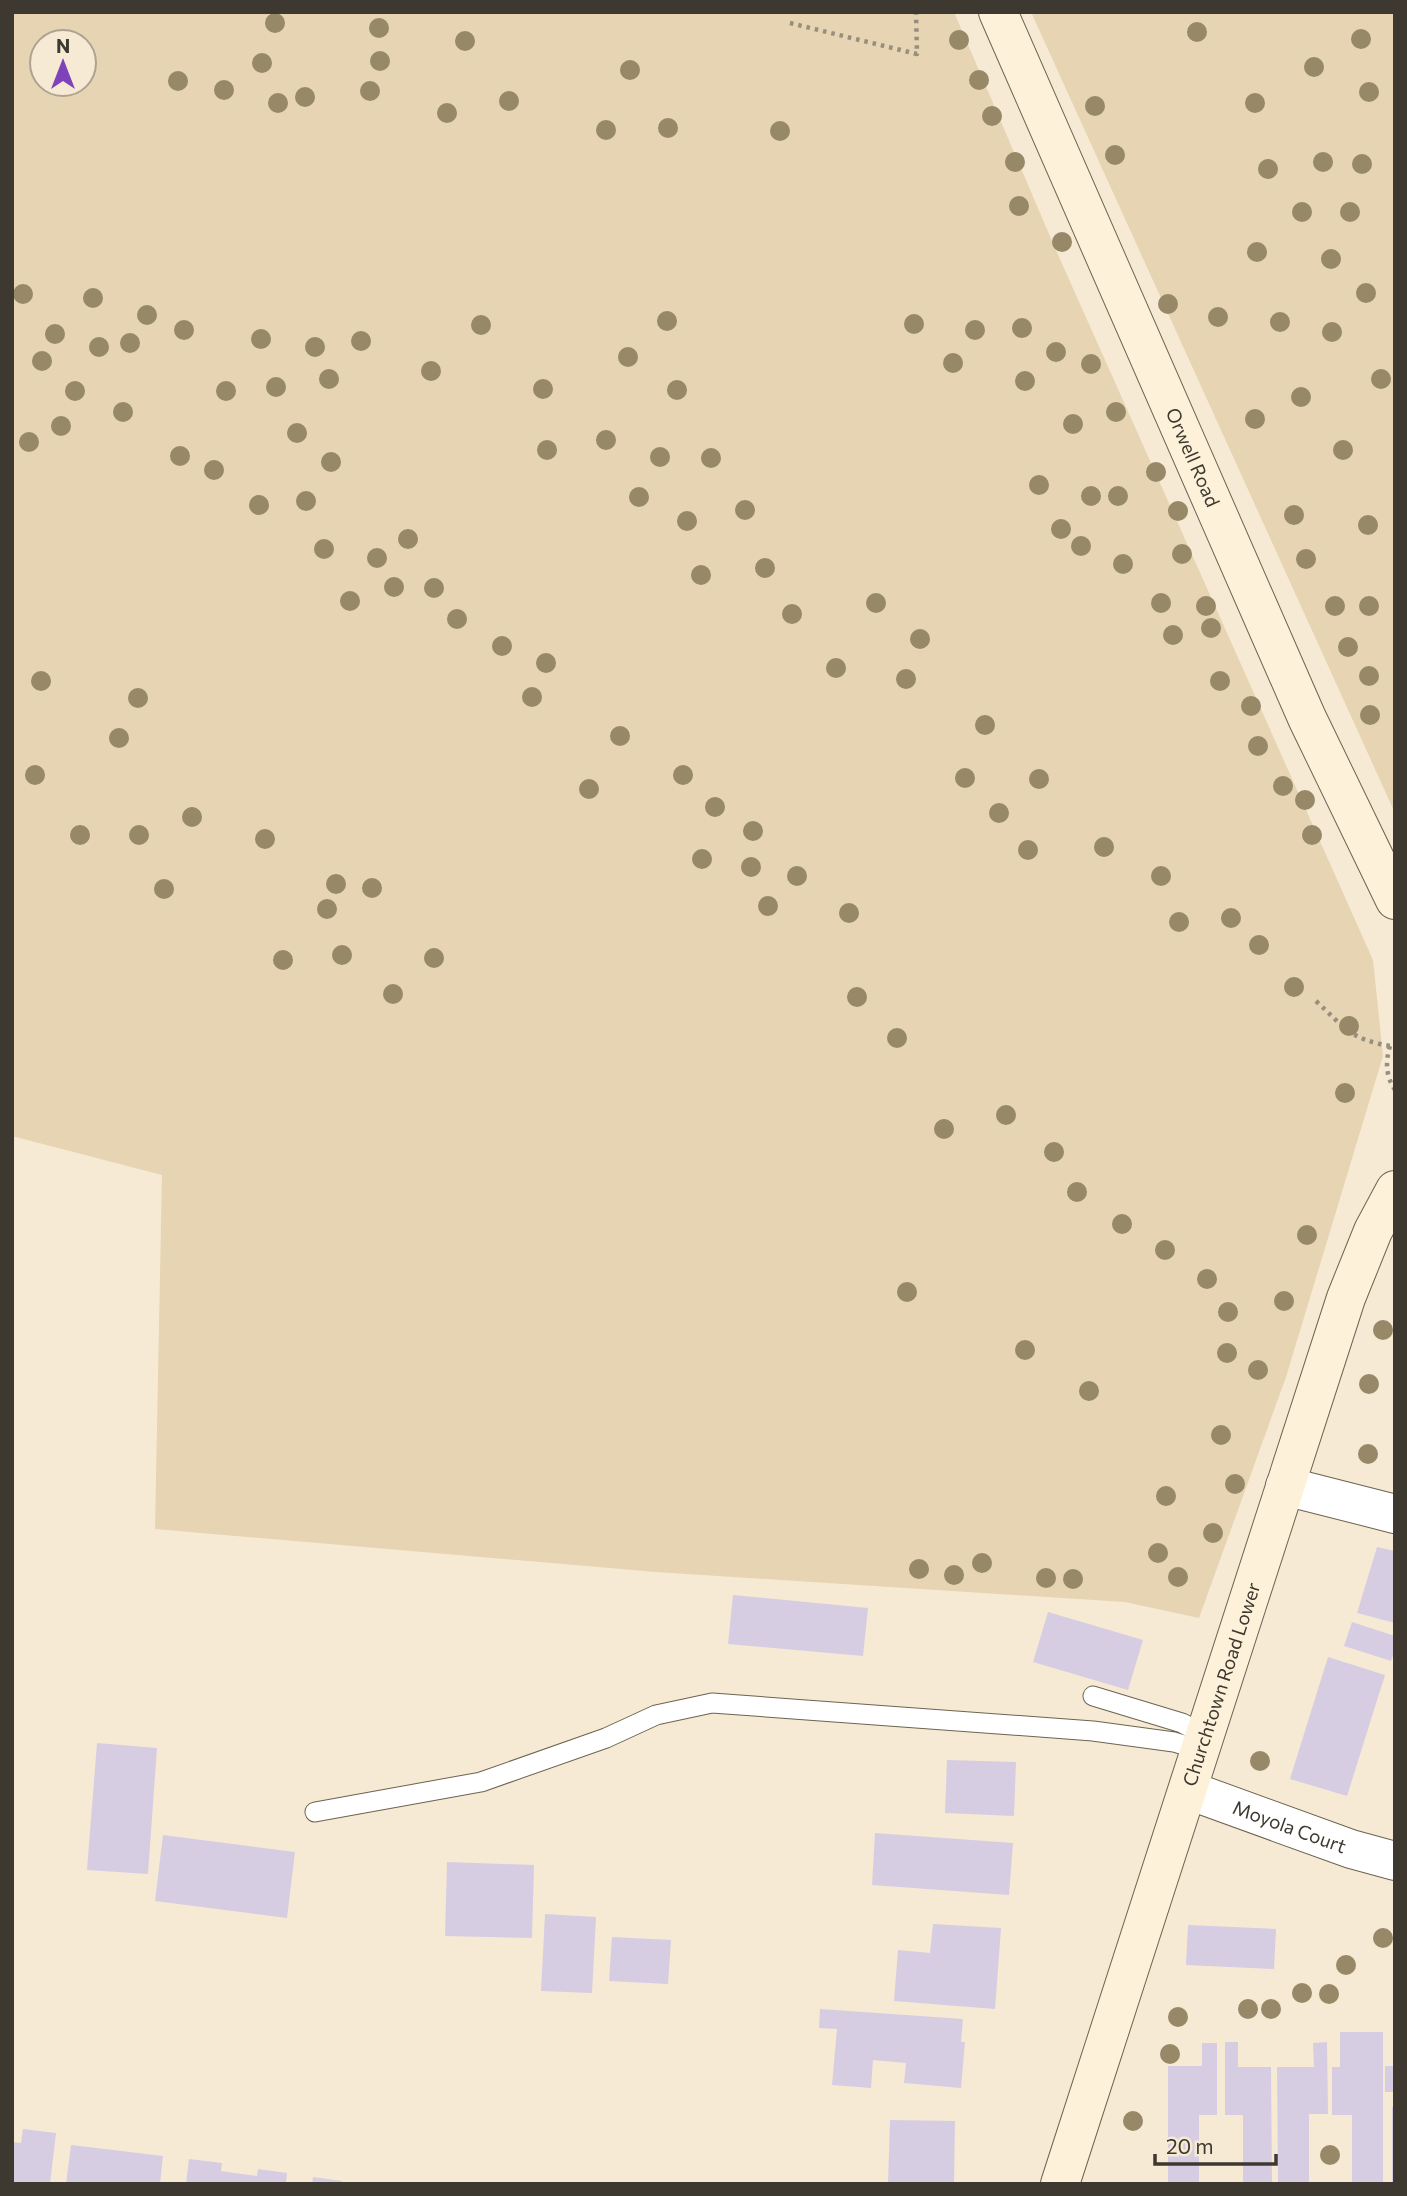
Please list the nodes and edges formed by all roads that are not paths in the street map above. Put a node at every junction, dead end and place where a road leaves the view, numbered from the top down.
1 (998, 12) edge
2 (1395, 900) edge
3 (1395, 1191) edge
4 (1285, 1486) junction
5 (1395, 1514) edge
6 (1093, 1696) dead end
7 (1203, 1743) junction
8 (1188, 1790) junction
9 (315, 1812) dead end
10 (1395, 1861) edge
11 (1060, 2184) edge

1 - 2 street, Orwell Road
3 - 4 street, Churchtown Road Lower
4 - 5 street
4 - 7 street, Churchtown Road Lower
6 - 7 lane
7 - 8 street, Churchtown Road Lower
7 - 9 lane
8 - 10 street, Moyola Court
8 - 11 street, Churchtown Road Lower

